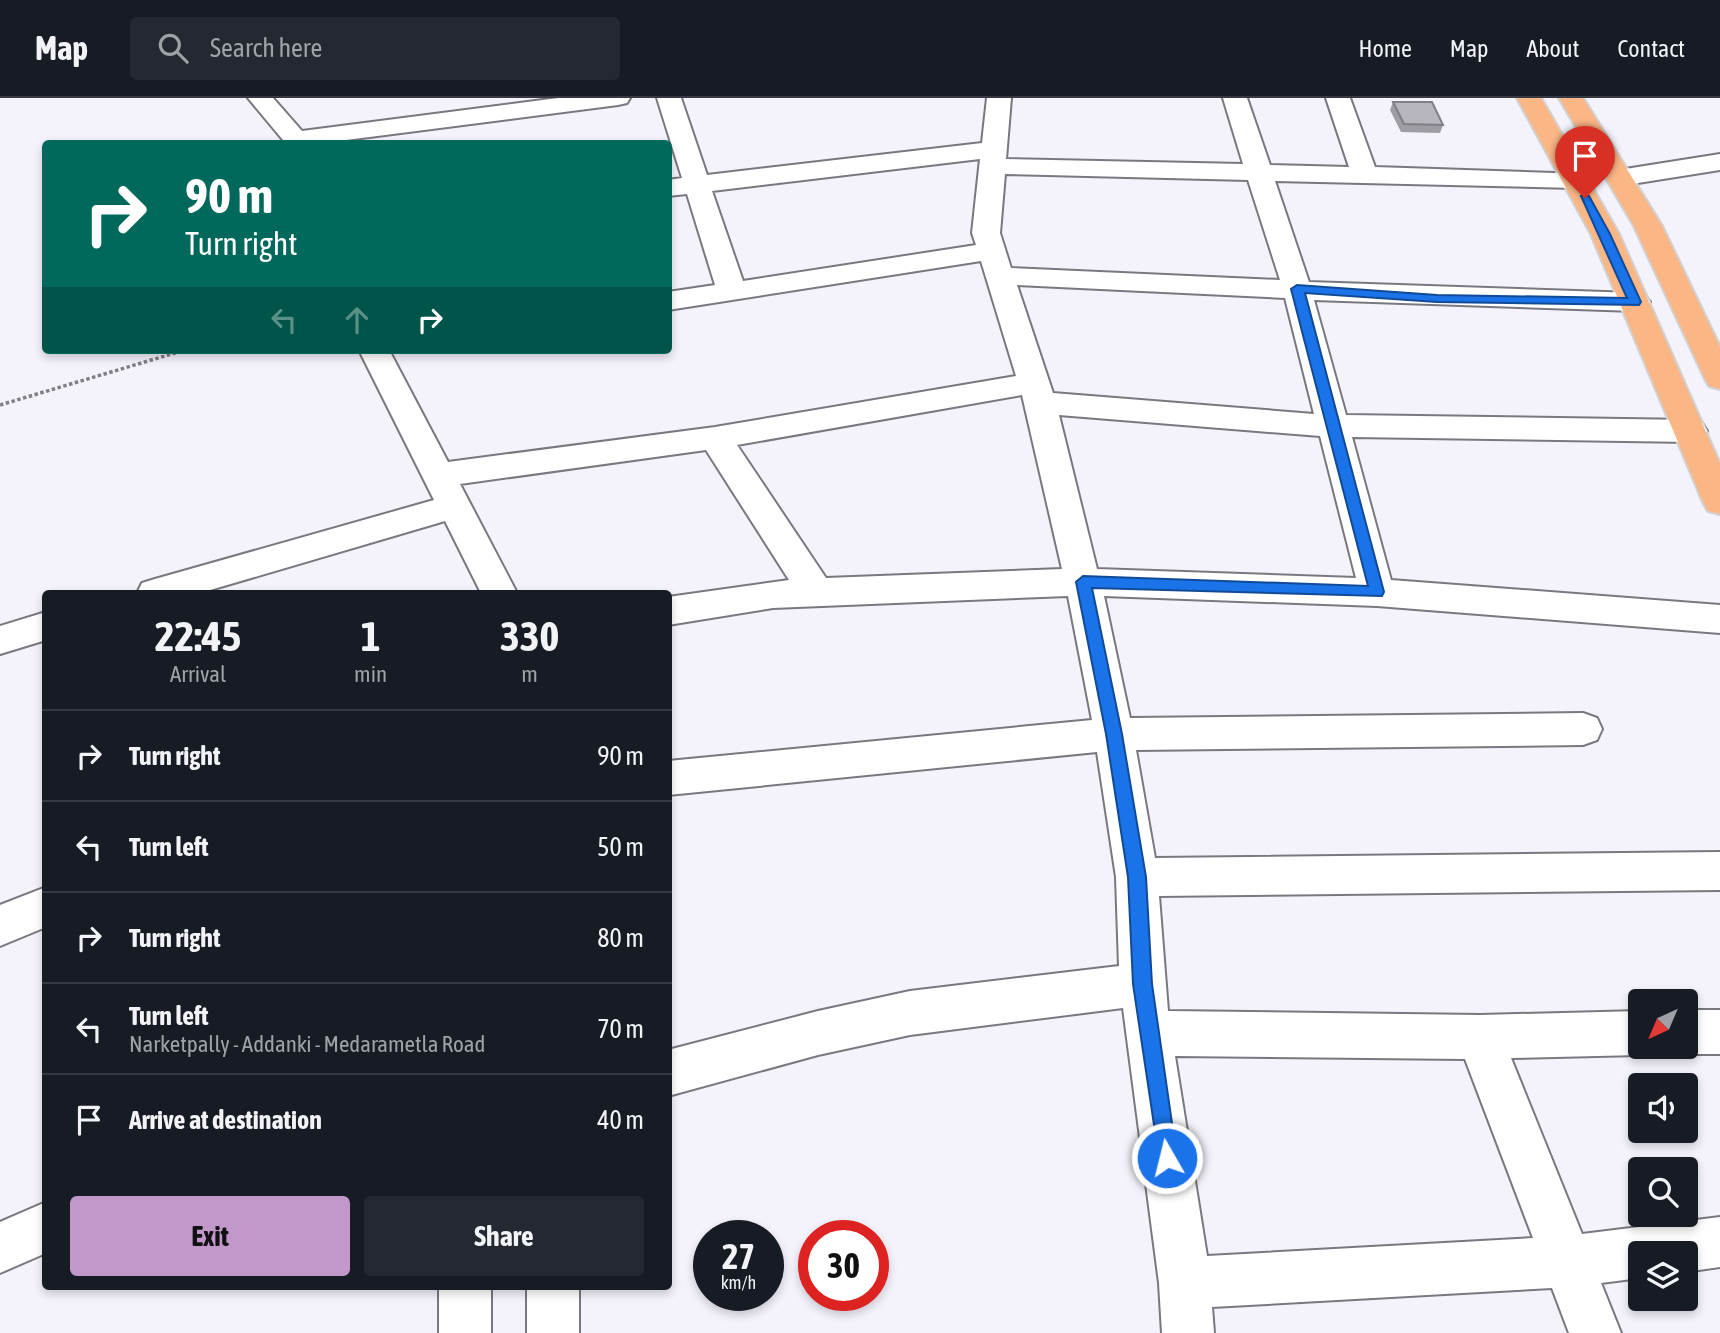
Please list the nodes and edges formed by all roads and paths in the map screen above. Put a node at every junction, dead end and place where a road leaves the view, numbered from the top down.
1 (260, 98) edge
2 (618, 98) edge
3 (668, 98) edge
4 (999, 98) edge
5 (1235, 98) edge
6 (1338, 98) edge
7 (1529, 98) edge
8 (1571, 98) edge
9 (293, 140) edge
10 (310, 140) edge
11 (992, 158) junction
12 (1720, 162) edge
13 (1258, 174) junction
14 (1365, 175) junction
15 (1619, 178) junction
16 (1575, 180) junction
17 (696, 185) junction
18 (672, 188) edge
19 (994, 264) junction
20 (1297, 289) junction
21 (732, 292) junction
22 (672, 300) edge
23 (1635, 302) junction
24 (172, 354) edge
25 (376, 354) edge
26 (1720, 379) edge
27 (1037, 393) junction
28 (0, 405) edge
29 (1331, 426) junction
30 (1691, 430) junction
31 (715, 438) junction
32 (440, 475) junction
33 (1720, 502) edge
34 (455, 506) junction
35 (1083, 582) junction
36 (165, 590) edge
37 (497, 590) edge
38 (816, 592) junction
39 (1377, 592) junction
40 (672, 610) edge
41 (1720, 619) edge
42 (42, 627) edge
43 (0, 640) edge
44 (1583, 729) dead end
45 (1114, 734) junction
46 (672, 778) edge
47 (1720, 871) edge
48 (1137, 877) junction
49 (42, 908) edge
50 (0, 926) edge
51 (1142, 984) junction
52 (1698, 1032) edge
53 (1720, 1032) edge
54 (1149, 1033) junction
55 (1628, 1033) edge
56 (1480, 1037) junction
57 (672, 1072) edge
58 (42, 1229) edge
59 (1720, 1242) edge
60 (0, 1248) edge
61 (1565, 1262) junction
62 (1185, 1283) junction
63 (465, 1290) edge
64 (553, 1290) edge
65 (465, 1333) edge
66 (553, 1333) edge
67 (1188, 1333) edge
68 (1595, 1333) edge

1 - 9 street
2 - 10 street
3 - 17 street
4 - 11 street
5 - 13 street
6 - 14 street
7 - 16 highway
8 - 15 highway
11 - 13 street
11 - 17 street
11 - 19 street
12 - 15 street
13 - 14 street
13 - 20 street
14 - 16 street
15 - 26 highway
16 - 23 highway
17 - 18 street
17 - 21 street
19 - 20 street
19 - 21 street
19 - 27 street
20 - 23 street
20 - 29 street
21 - 22 street
23 - 30 highway
24 - 28 path
25 - 32 street
27 - 29 street
27 - 31 street
27 - 35 street
29 - 30 street
29 - 39 street
30 - 33 highway
31 - 32 street
31 - 38 street
32 - 34 street
34 - 36 street
34 - 37 street
35 - 38 street
35 - 39 street
35 - 45 street
38 - 40 street
39 - 41 street
42 - 43 street
44 - 45 street
45 - 46 street
45 - 48 street
47 - 48 street
48 - 51 street
49 - 50 street
51 - 54 street
51 - 57 street
52 - 53 street
54 - 56 street
54 - 62 street
55 - 56 street
56 - 61 street
58 - 60 street
59 - 61 street
61 - 62 street
61 - 68 street
62 - 67 street
63 - 65 street
64 - 66 street

